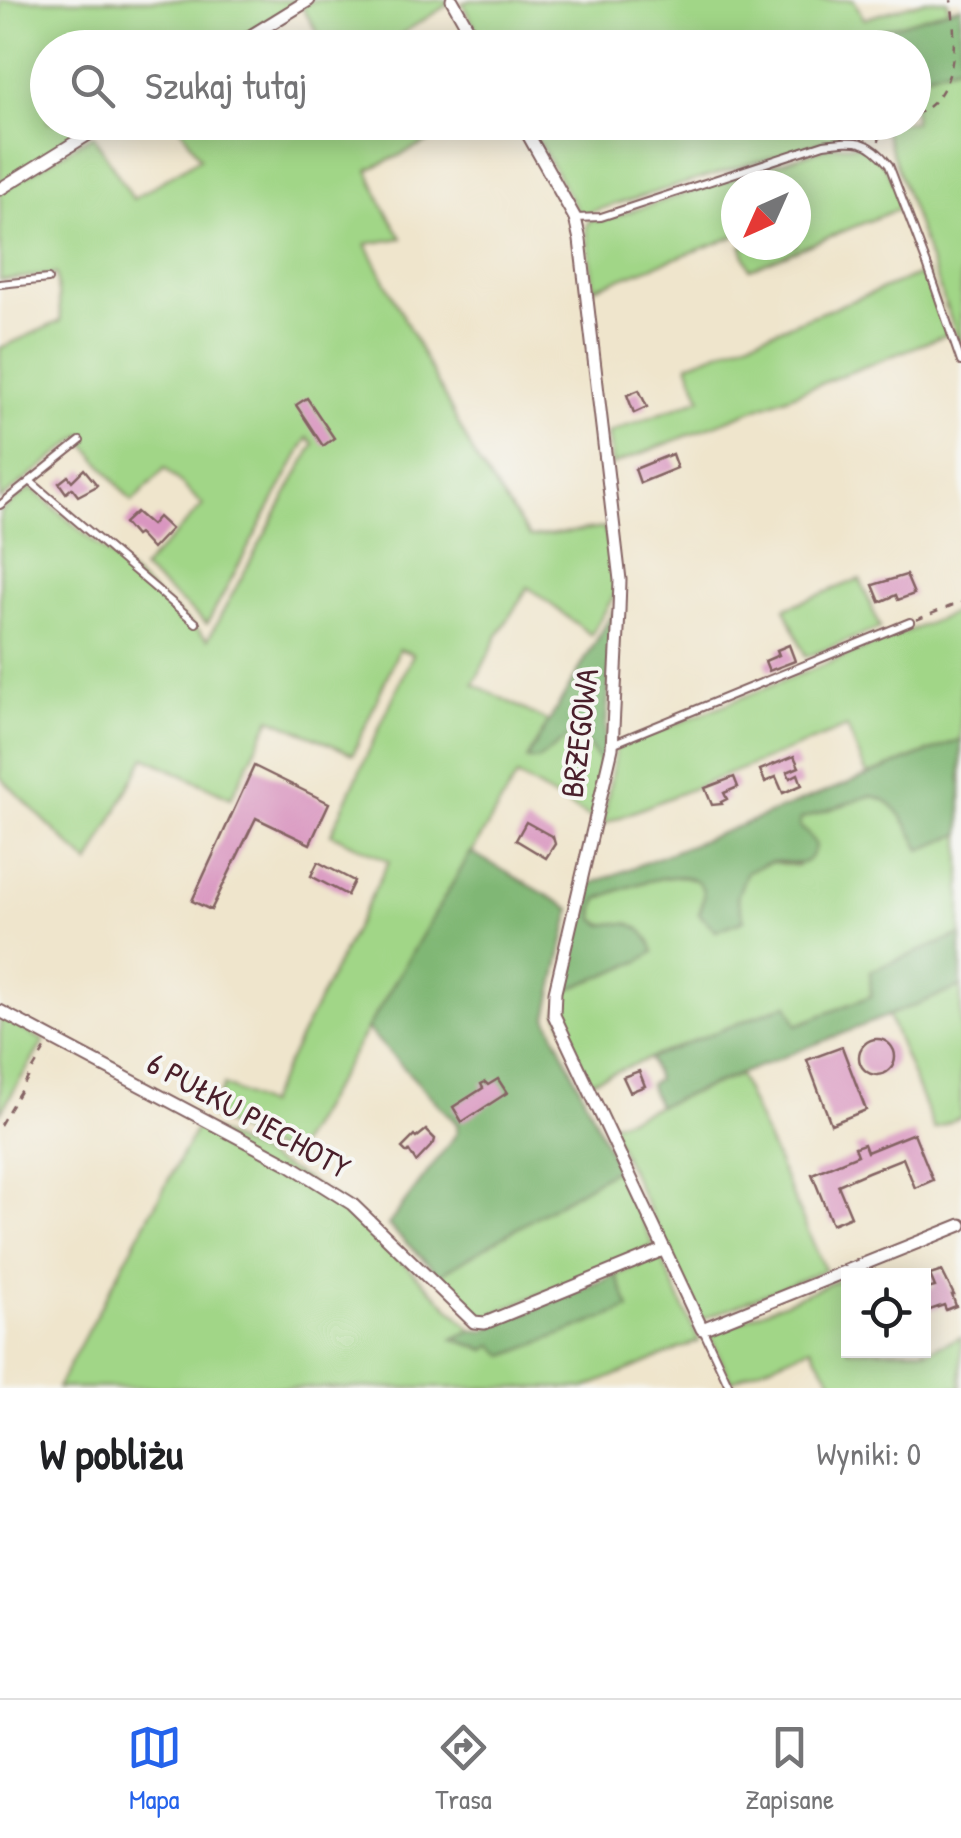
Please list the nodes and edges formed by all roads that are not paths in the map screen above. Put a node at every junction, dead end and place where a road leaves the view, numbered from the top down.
1 (309, 0) edge
2 (452, 0) edge
3 (260, 30) edge
4 (468, 30) edge
5 (79, 140) edge
6 (531, 140) edge
7 (0, 188) edge
8 (575, 218) junction
9 (48, 279) dead end
10 (0, 284) edge
11 (961, 362) edge
12 (80, 441) dead end
13 (30, 482) junction
14 (0, 505) edge
15 (910, 622) road end
16 (196, 623) dead end
17 (612, 744) junction
18 (0, 1011) edge
19 (961, 1226) edge
20 (664, 1250) junction
21 (702, 1329) junction
22 (730, 1388) edge

1 - 3 street
2 - 4 street
5 - 7 street
6 - 8 street, BRZEGOWA
8 - 11 lane
8 - 17 street, BRZEGOWA
9 - 10 lane
12 - 13 lane
13 - 14 lane
13 - 16 lane
15 - 17 lane
17 - 20 street, BRZEGOWA
18 - 20 street, 6 PUŁKU PIECHOTY
19 - 21 street
20 - 21 street, BRZEGOWA
21 - 22 lane

